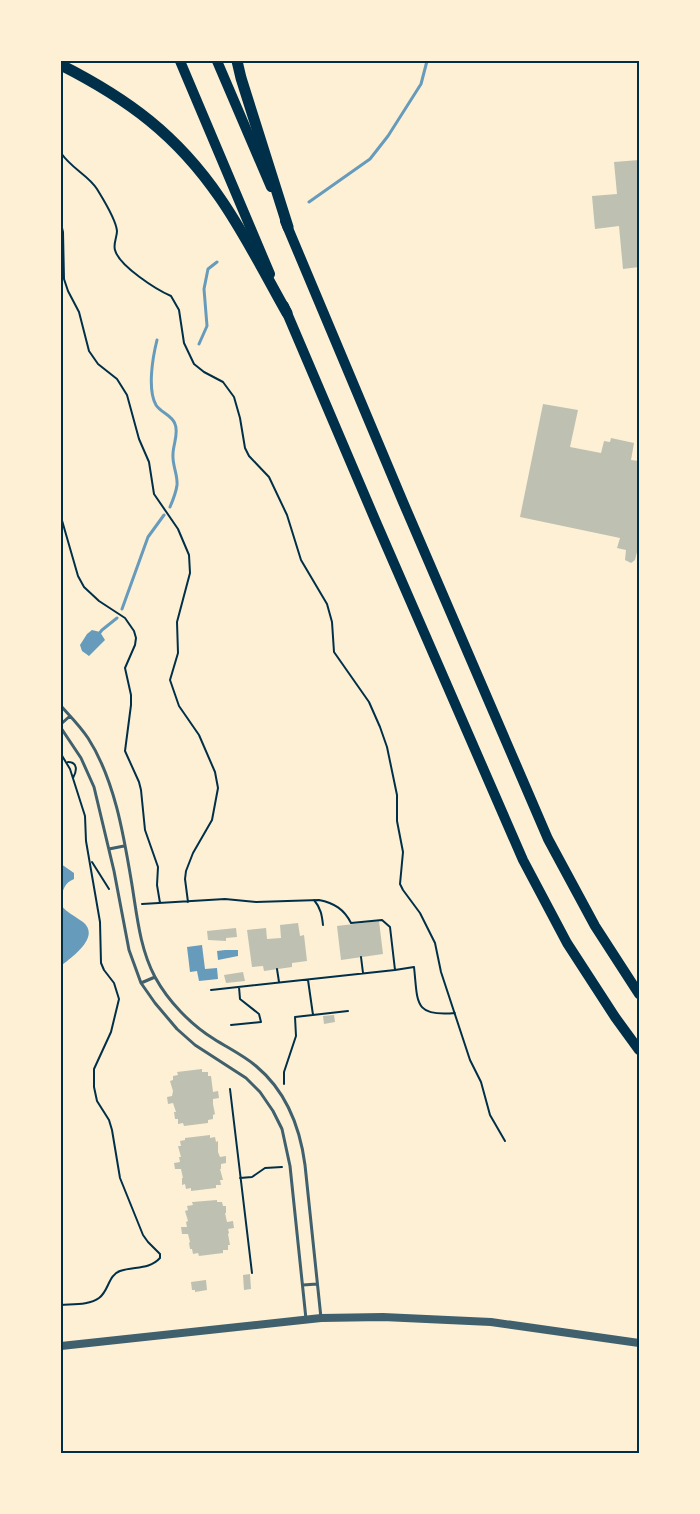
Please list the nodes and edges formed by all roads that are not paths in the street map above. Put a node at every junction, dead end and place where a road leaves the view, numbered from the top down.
1 (180, 61) edge
2 (217, 61) edge
3 (237, 61) edge
4 (61, 65) edge
5 (288, 227) junction
6 (287, 313) junction
7 (61, 706) edge
8 (70, 716) junction
9 (61, 724) edge
10 (61, 728) edge
11 (124, 846) junction
12 (109, 849) junction
13 (155, 977) junction
14 (141, 983) junction
15 (639, 994) edge
16 (639, 1050) edge
17 (317, 1284) junction
18 (302, 1285) junction
19 (321, 1318) junction
20 (306, 1320) junction
21 (639, 1344) edge
22 (61, 1346) edge

1 - 6 main road
2 - 5 main road
3 - 5 highway
4 - 6 highway
5 - 15 main road
6 - 16 main road
7 - 8 lane
8 - 9 lane
8 - 11 lane
10 - 12 lane
11 - 12 lane
11 - 13 lane
12 - 14 lane
13 - 14 lane
13 - 17 lane
14 - 18 lane
17 - 18 lane
17 - 19 lane
18 - 20 lane
19 - 20 street
19 - 21 street
20 - 22 street

